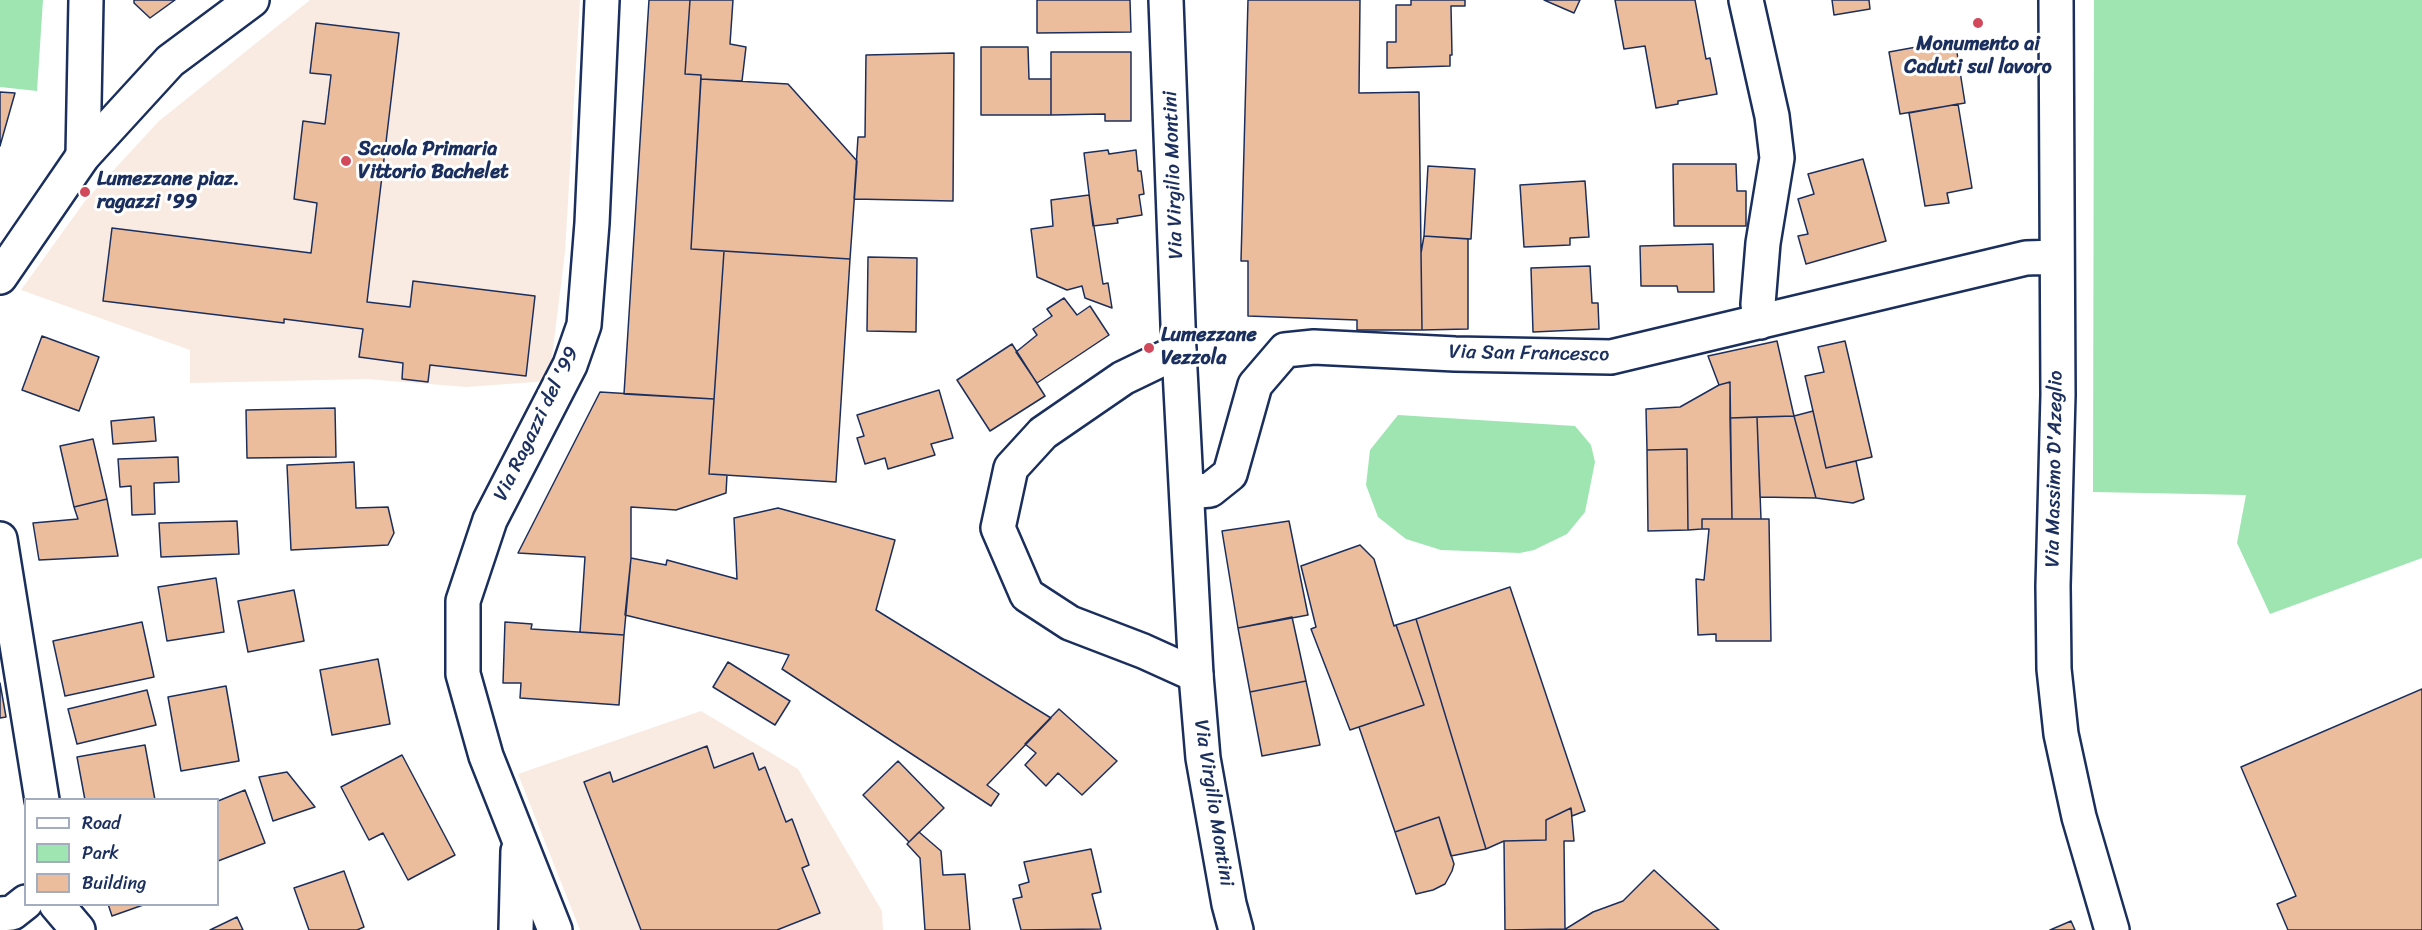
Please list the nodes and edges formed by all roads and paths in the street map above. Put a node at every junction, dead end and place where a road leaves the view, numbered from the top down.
1 (87, 0) edge
2 (252, 0) edge
3 (602, 0) edge
4 (1166, 0) edge
5 (1746, 0) edge
6 (2056, 0) edge
7 (83, 156) junction
8 (2056, 257) junction
9 (0, 277) edge
10 (1760, 322) junction
11 (1179, 351) junction
12 (1188, 492) junction
13 (0, 539) edge
14 (1196, 675) junction
15 (42, 798) edge
16 (518, 834) junction
17 (24, 904) edge
18 (58, 906) edge
19 (0, 914) edge
20 (78, 930) edge
21 (516, 930) edge
22 (555, 930) edge
23 (1236, 930) edge
24 (2112, 930) edge

1 - 7 street
2 - 7 street
3 - 16 street, Via Ragazzi del '99
4 - 11 street, Via Virgilio Montini
5 - 10 street
6 - 8 street, Via Massimo D'Azeglio
7 - 9 street
8 - 10 street, Via San Francesco
8 - 24 street, Via Massimo D'Azeglio
10 - 12 street, Via San Francesco
11 - 12 street, Via Virgilio Montini
11 - 14 street
12 - 14 street, Via Virgilio Montini
13 - 15 street
14 - 23 street, Via Virgilio Montini
16 - 21 street, Via Ragazzi del '99
16 - 22 street, Via Ragazzi del '99
17 - 19 street
18 - 20 street

